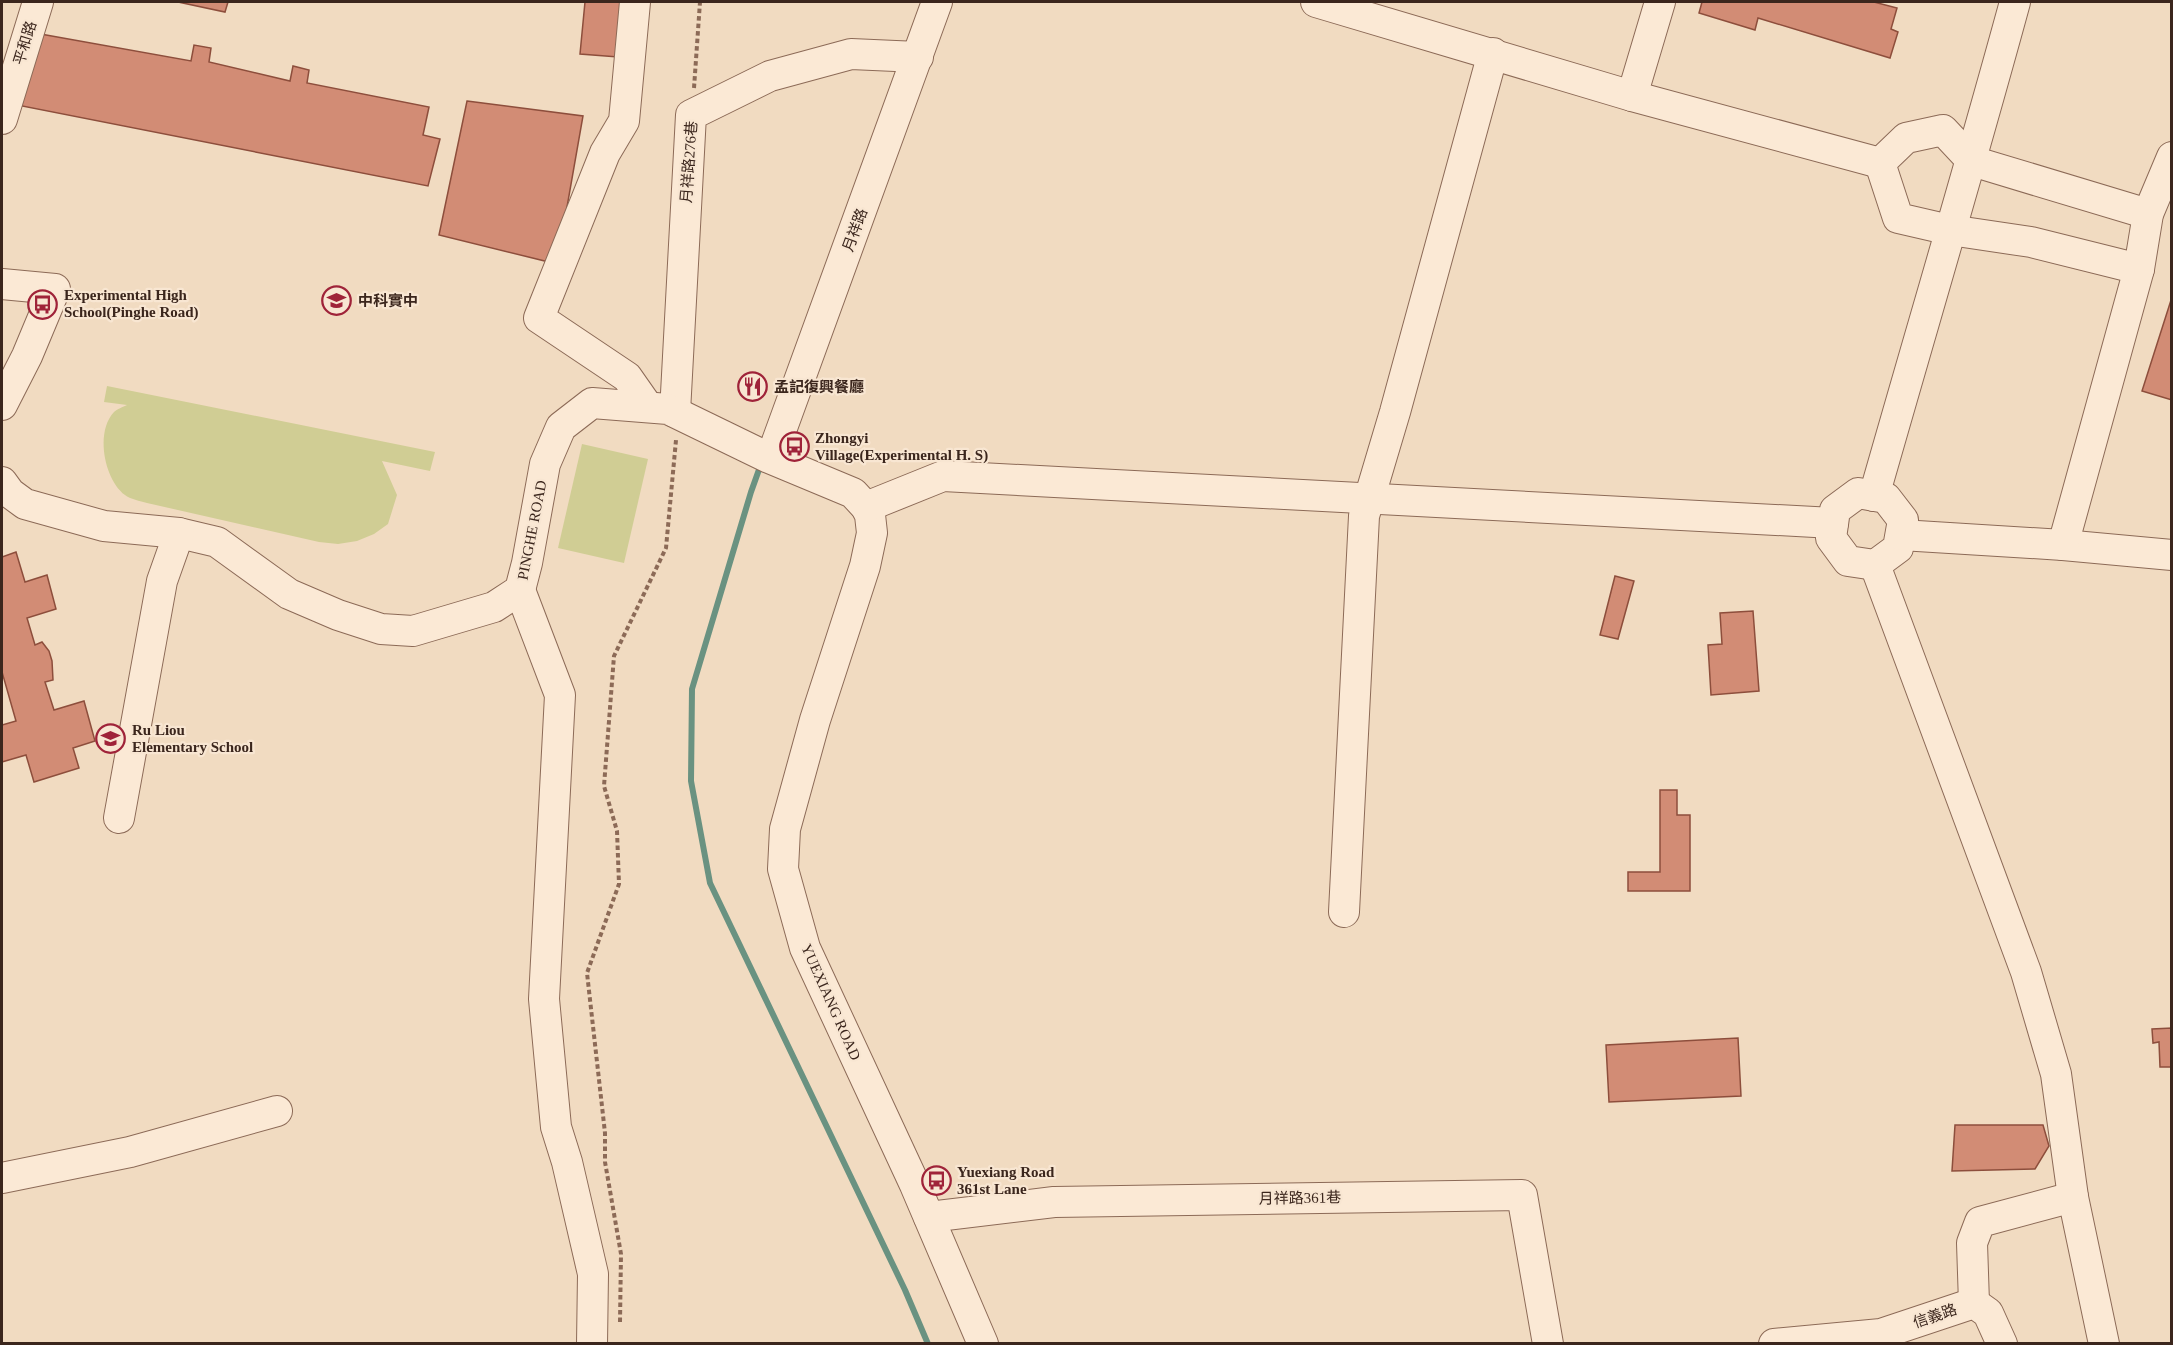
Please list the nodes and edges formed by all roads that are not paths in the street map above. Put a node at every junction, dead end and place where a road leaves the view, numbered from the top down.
1 (38, 2) edge
2 (635, 2) edge
3 (937, 2) edge
4 (1323, 2) edge
5 (1659, 2) edge
6 (2016, 2) edge
7 (1493, 53) junction
8 (912, 57) junction
9 (1632, 96) junction
10 (2, 119) edge
11 (2172, 157) edge
12 (1972, 161) junction
13 (1880, 164) junction
14 (2148, 214) junction
15 (1950, 230) junction
16 (2139, 269) junction
17 (2, 284) edge
18 (2, 405) edge
19 (667, 411) junction
20 (766, 456) junction
21 (2, 482) edge
22 (1874, 496) junction
23 (1369, 499) junction
24 (866, 507) junction
25 (1833, 523) junction
26 (179, 533) junction
27 (1901, 536) junction
28 (2063, 545) junction
29 (2172, 555) edge
30 (1875, 565) junction
31 (520, 590) junction
32 (119, 818) dead end
33 (1344, 912) dead end
34 (277, 1111) dead end
35 (2, 1178) edge
36 (2073, 1197) junction
37 (929, 1217) junction
38 (1974, 1303) junction
39 (1881, 1339) edge
40 (592, 1344) edge
41 (983, 1344) edge
42 (1548, 1344) edge
43 (1774, 1344) edge
44 (2002, 1344) edge
45 (2104, 1344) edge

1 - 10 street, 平和路
2 - 19 street
3 - 8 street, 月祥路
4 - 7 street
5 - 9 street
6 - 12 street
7 - 9 street
7 - 23 street
8 - 19 street, 月祥路276巷
8 - 20 street, 月祥路
9 - 13 street
11 - 14 street
12 - 13 street
12 - 14 street
12 - 15 street
13 - 15 street
14 - 16 street
15 - 16 street
15 - 22 street
16 - 28 street
17 - 18 street
19 - 20 street, PINGHE ROAD
19 - 31 street, PINGHE ROAD
20 - 24 street
21 - 26 street, PINGHE ROAD
22 - 25 street
22 - 27 street
23 - 24 street
23 - 25 street
23 - 33 street
24 - 37 street, YUEXIANG ROAD
25 - 30 street
26 - 31 street, PINGHE ROAD
26 - 32 street
27 - 28 street
27 - 30 street
28 - 29 street
30 - 36 street
31 - 40 street
34 - 35 street
36 - 38 street
36 - 45 street
37 - 41 street, YUEXIANG ROAD
37 - 42 street, 月祥路361巷
38 - 39 street, 信義路
38 - 44 street, 信義路
39 - 43 street, 信義路

